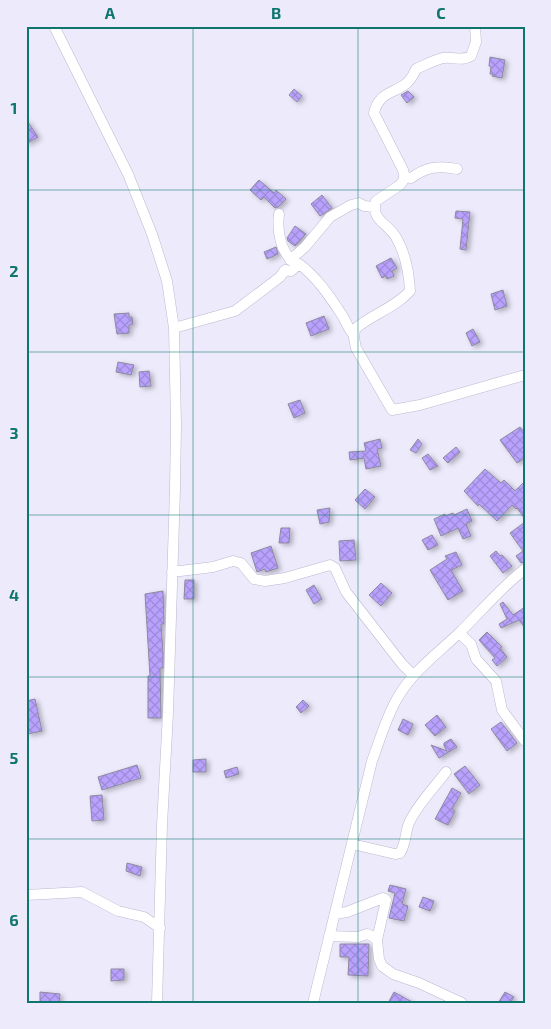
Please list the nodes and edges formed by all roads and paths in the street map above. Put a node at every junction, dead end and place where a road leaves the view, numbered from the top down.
1 (475, 26) edge
2 (59, 28) edge
3 (457, 169) dead end
4 (404, 177) junction
5 (374, 207) junction
6 (279, 214) dead end
7 (294, 262) junction
8 (174, 328) junction
9 (354, 335) junction
10 (525, 375) edge
11 (525, 569) edge
12 (172, 572) junction
13 (459, 633) junction
14 (413, 675) junction
15 (525, 741) edge
16 (446, 772) dead end
17 (352, 844) junction
18 (26, 895) edge
19 (335, 914) junction
20 (160, 928) junction
21 (329, 936) junction
22 (376, 940) junction
23 (157, 1003) edge
24 (313, 1003) edge
25 (462, 1003) edge

1 - 4 street
2 - 8 street
3 - 4 street
4 - 5 street
5 - 7 street
5 - 9 street
6 - 7 street
7 - 8 street
7 - 9 street
8 - 12 street
9 - 10 street
11 - 13 street
12 - 14 street
12 - 20 street
13 - 14 street
13 - 15 street
14 - 17 street
16 - 17 street
17 - 19 street
18 - 20 street
19 - 21 street
19 - 22 street
20 - 23 street
21 - 22 street
21 - 24 street
22 - 25 street

